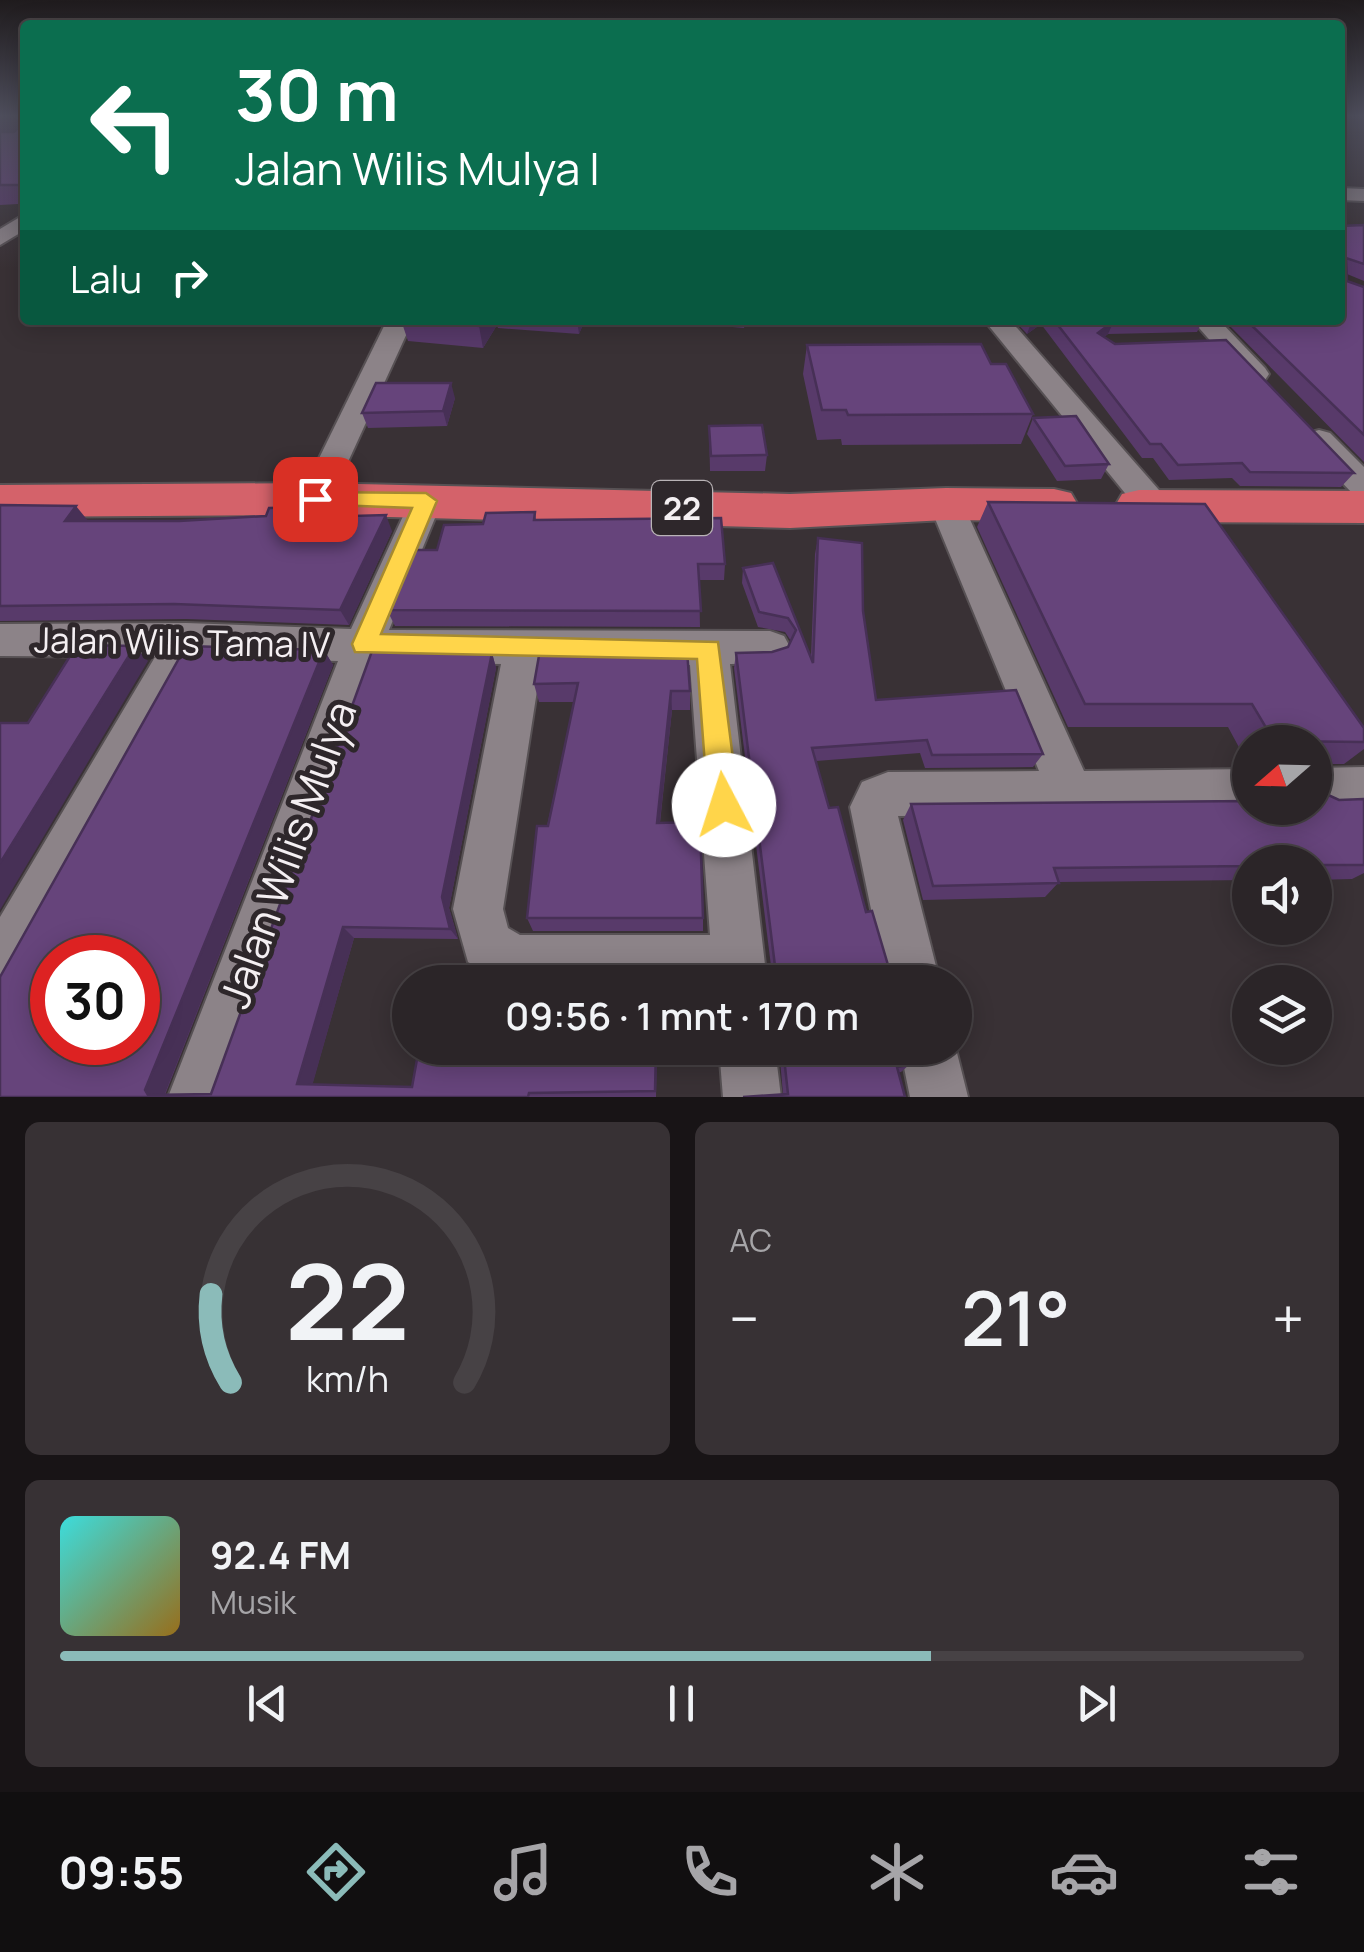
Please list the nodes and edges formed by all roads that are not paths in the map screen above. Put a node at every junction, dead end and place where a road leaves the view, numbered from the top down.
1 (398, 325) edge
2 (1002, 325) edge
3 (1214, 331) edge
4 (1185, 343) edge
5 (1275, 394) edge
6 (1300, 420) edge
7 (1364, 486) edge
8 (315, 499) junction
9 (0, 501) edge
10 (426, 501) junction
11 (946, 504) junction
12 (1364, 507) edge
13 (1188, 517) junction
14 (186, 639) junction
15 (12, 640) edge
16 (364, 644) junction
17 (524, 646) junction
18 (770, 647) dead end
19 (709, 649) junction
20 (0, 672) edge
21 (1364, 789) edge
22 (1332, 790) edge
23 (1232, 791) edge
24 (1071, 794) junction
25 (596, 965) edge
26 (738, 965) edge
27 (909, 965) edge
28 (0, 967) edge
29 (749, 1065) edge
30 (932, 1065) edge
31 (197, 1097) edge
32 (752, 1097) edge
33 (940, 1097) edge

1 - 8 street
2 - 13 street
3 - 4 street
3 - 5 street
6 - 7 street
8 - 9 highway, 22
8 - 10 highway, 22
10 - 11 highway, 22
10 - 16 street, Jalan Wilis Mulya
11 - 13 highway, 22
11 - 24 street
12 - 13 highway, 22
14 - 15 street, Jalan Wilis Tama IV
14 - 16 street, Jalan Wilis Tama IV
14 - 28 street
15 - 20 street
16 - 17 street, Jalan Wilis Tama IV
16 - 31 street, Jalan Wilis Mulya
17 - 19 street, Jalan Wilis Tama IV
17 - 25 street
18 - 19 street, Jalan Wilis Tama IV
19 - 26 street
21 - 22 street
23 - 24 street
24 - 27 street
29 - 32 street
30 - 33 street

